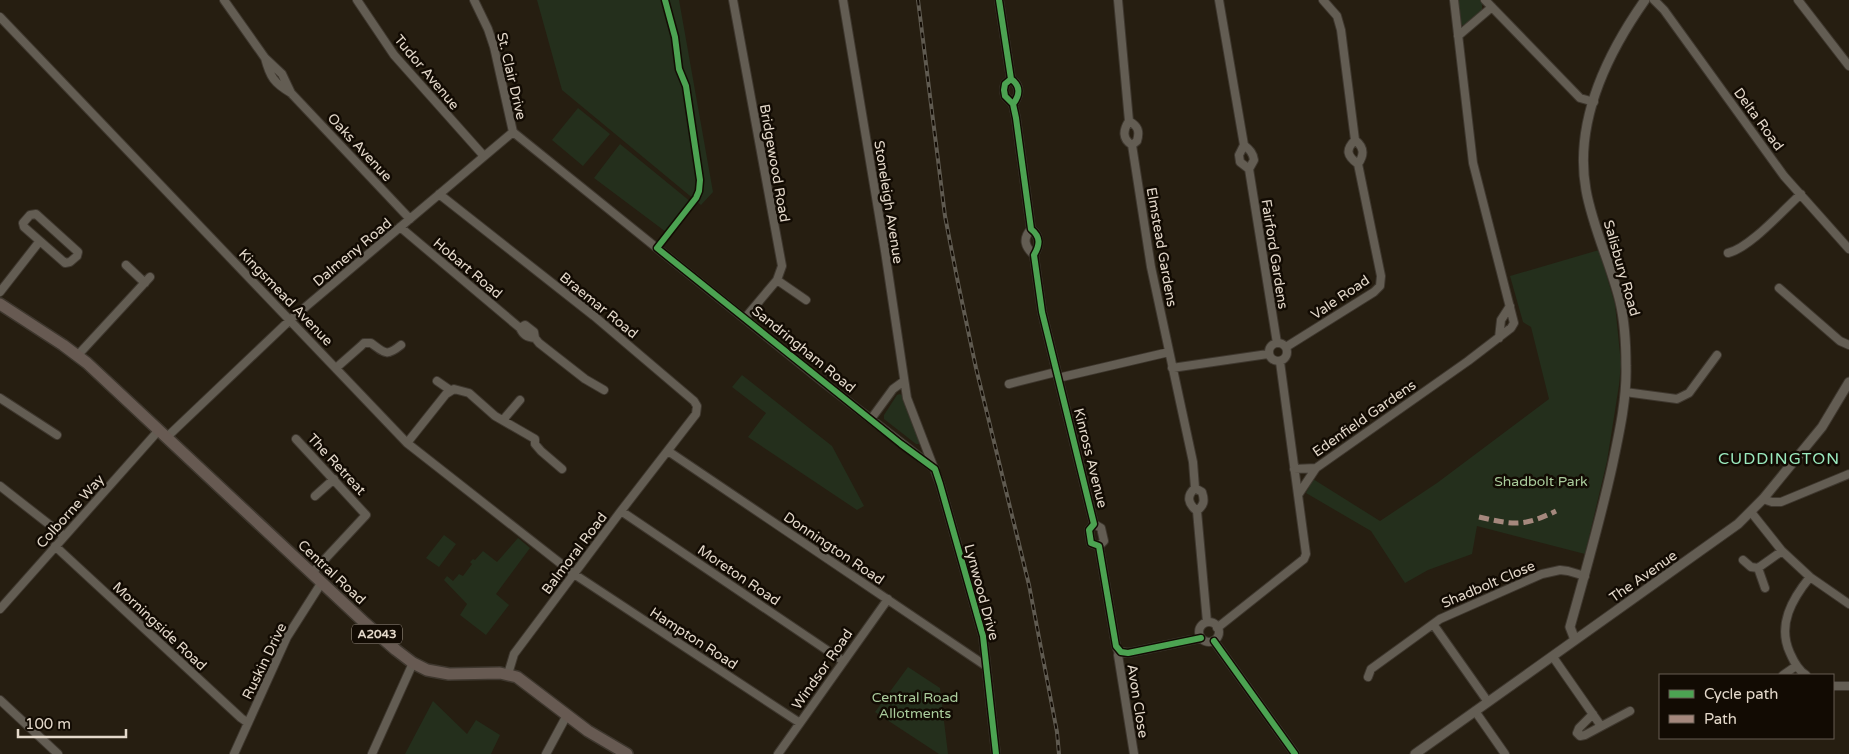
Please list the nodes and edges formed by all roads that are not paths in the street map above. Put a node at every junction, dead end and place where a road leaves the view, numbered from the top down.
1 (224, 0) edge
2 (357, 0) edge
3 (474, 0) edge
4 (733, 0) edge
5 (843, 0) edge
6 (999, 0) edge
7 (1118, 0) edge
8 (1219, 0) edge
9 (1323, 0) edge
10 (1454, 0) edge
11 (1485, 0) edge
12 (1645, 0) edge
13 (1654, 0) edge
14 (1798, 0) edge
15 (1492, 7) junction
16 (0, 17) edge
17 (1458, 36) junction
18 (1849, 66) edge
19 (1011, 79) junction
20 (1594, 102) junction
21 (1013, 104) junction
22 (1129, 121) junction
23 (513, 132) junction
24 (1355, 140) junction
25 (1132, 145) junction
26 (1244, 145) junction
27 (483, 156) junction
28 (1358, 164) junction
29 (1249, 169) junction
30 (439, 194) junction
31 (1801, 194) junction
32 (410, 219) junction
33 (400, 227) junction
34 (1031, 229) junction
35 (39, 242) junction
36 (1849, 249) edge
37 (1728, 253) dead end
38 (1034, 255) junction
39 (126, 265) dead end
40 (777, 280) junction
41 (1779, 288) dead end
42 (0, 292) edge
43 (806, 300) dead end
44 (0, 304) edge
45 (1510, 306) junction
46 (745, 318) junction
47 (290, 320) junction
48 (1499, 338) junction
49 (1277, 343) junction
50 (401, 344) dead end
51 (1849, 345) edge
52 (1286, 347) junction
53 (1169, 352) junction
54 (1268, 354) junction
55 (1717, 355) dead end
56 (77, 356) junction
57 (1280, 362) junction
58 (336, 368) junction
59 (1172, 368) junction
60 (1057, 375) junction
61 (437, 381) dead end
62 (904, 381) junction
63 (1849, 382) edge
64 (1009, 384) dead end
65 (450, 390) junction
66 (604, 390) dead end
67 (1625, 392) junction
68 (0, 398) edge
69 (520, 400) dead end
70 (911, 408) joint
71 (871, 419) junction
72 (503, 420) junction
73 (163, 433) junction
74 (57, 435) dead end
75 (296, 439) dead end
76 (407, 443) junction
77 (668, 451) junction
78 (1316, 468) junction
79 (562, 469) dead end
80 (935, 469) junction
81 (1294, 469) junction
82 (1849, 474) edge
83 (334, 479) junction
84 (0, 486) edge
85 (1195, 488) junction
86 (1298, 495) junction
87 (315, 496) dead end
88 (1763, 499) junction
89 (620, 511) junction
90 (1197, 511) junction
91 (1751, 512) junction
92 (1094, 524) junction
93 (64, 536) junction
94 (55, 546) junction
95 (1099, 546) junction
96 (1782, 551) junction
97 (1743, 560) dead end
98 (1758, 568) junction
99 (312, 573) junction
100 (574, 574) junction
101 (1585, 576) junction
102 (1810, 577) junction
103 (322, 582) junction
104 (1765, 588) dead end
105 (888, 599) junction
106 (1849, 604) edge
107 (0, 609) edge
108 (1207, 622) junction
109 (1433, 624) junction
110 (1217, 628) junction
111 (1201, 638) junction
112 (1575, 640) junction
113 (1214, 641) junction
114 (1121, 652) junction
115 (1553, 656) junction
116 (843, 661) junction
117 (414, 663) junction
118 (986, 666) junction
119 (1796, 666) junction
120 (508, 674) junction
121 (1784, 674) edge
122 (1805, 674) edge
123 (1368, 677) dead end
124 (1834, 686) edge
125 (1849, 686) edge
126 (0, 700) edge
127 (1488, 702) junction
128 (1475, 711) junction
129 (1630, 711) dead end
130 (1593, 714) junction
131 (567, 715) junction
132 (248, 723) junction
133 (800, 723) junction
134 (1602, 726) junction
135 (780, 753) edge
136 (58, 754) edge
137 (234, 754) edge
138 (372, 754) edge
139 (546, 754) edge
140 (627, 754) edge
141 (996, 754) edge
142 (1134, 754) edge
143 (1295, 754) edge
144 (1415, 754) edge
145 (1505, 754) edge

1 - 32 street, Oaks Avenue
2 - 27 street, Tudor Avenue
3 - 23 street, St. Clair Drive
4 - 40 street, Bridgewood Road
5 - 62 street, Stoneleigh Avenue
6 - 19 street
7 - 22 street, Elmstead Gardens
8 - 26 street, Fairford Gardens
9 - 24 street, Vale Road
10 - 17 street, Edenfield Gardens
11 - 15 street
12 - 20 street, Salisbury Road
13 - 31 street, Delta Road
14 - 18 street
15 - 17 street
15 - 20 street
16 - 47 street, Kingsmead Avenue
17 - 45 street, Edenfield Gardens
19 - 21 street
19 - 21 street
20 - 67 street, Salisbury Road
21 - 34 street
22 - 25 street, Elmstead Gardens
22 - 25 street, Elmstead Gardens
23 - 27 street, Dalmeny Road
23 - 46 street, Sandringham Road
24 - 28 street, Vale Road
24 - 28 street, Vale Road
25 - 53 street, Elmstead Gardens
26 - 29 street, Fairford Gardens
26 - 29 street, Fairford Gardens
27 - 30 street, Dalmeny Road
28 - 52 street, Vale Road
29 - 49 street, Fairford Gardens
30 - 32 street, Dalmeny Road
30 - 77 street, Braemar Road
31 - 36 street, Delta Road
31 - 37 street
32 - 33 street, Dalmeny Road
33 - 47 street, Dalmeny Road
33 - 66 street, Hobart Road
34 - 38 street
34 - 38 street
35 - 35 street
35 - 42 street
38 - 60 street, Kinross Avenue
39 - 56 street
40 - 43 street
40 - 46 street
41 - 51 street
44 - 56 main road, A2043
45 - 48 street
45 - 48 street, Edenfield Gardens
46 - 71 street, Sandringham Road
47 - 58 street, Kingsmead Avenue
47 - 73 street, Dalmeny Road
48 - 78 street, Edenfield Gardens
49 - 52 street
49 - 54 street
50 - 58 street
52 - 57 street
53 - 59 street, Elmstead Gardens
53 - 60 street
54 - 57 street
54 - 59 street
55 - 67 street
56 - 73 main road, A2043
57 - 81 street
58 - 76 street, Kingsmead Avenue
59 - 85 street, Elmstead Gardens
60 - 64 street
60 - 92 street, Kinross Avenue
61 - 65 street
62 - 70 street, Stoneleigh Avenue
62 - 71 street
63 - 88 street, The Avenue
65 - 72 street
65 - 76 street
67 - 101 street, Salisbury Road
68 - 74 street
69 - 72 street
70 - 80 street, Lynwood Drive
71 - 80 street, Sandringham Road
72 - 79 street
73 - 93 street, Colborne Way
73 - 99 main road, Central Road / A2043
75 - 83 street, The Retreat
76 - 100 street, Kingsmead Avenue
77 - 89 street, Balmoral Road
77 - 105 street, Donnington Road
78 - 81 street
78 - 86 street, Edenfield Gardens
80 - 118 street, Lynwood Drive
81 - 86 street
82 - 88 street
83 - 87 street
83 - 99 street, The Retreat
84 - 93 street
85 - 90 street
85 - 90 street
86 - 110 street
88 - 91 street, The Avenue
89 - 100 street, Balmoral Road
89 - 116 street, Moreton Road
90 - 108 street
91 - 96 street
91 - 112 street, The Avenue
92 - 95 street, Kinross Avenue
92 - 95 street, Kinross Avenue
93 - 94 street, Colborne Way
94 - 107 street, Colborne Way
94 - 132 street, Morningside Road
95 - 114 street, Kinross Avenue
96 - 98 street
96 - 102 street
97 - 98 street
98 - 104 street
99 - 103 main road, Central Road / A2043
100 - 120 street, Balmoral Road
100 - 133 street, Hampton Road
101 - 109 street, Shadbolt Close
101 - 112 street, Salisbury Road
102 - 106 street
102 - 119 street
103 - 117 main road, Central Road / A2043
103 - 132 street, Ruskin Drive
105 - 116 street, Windsor Road
105 - 118 street, Donnington Road
108 - 110 street
108 - 111 street
109 - 123 street, Shadbolt Close
109 - 127 street
110 - 113 street
111 - 113 street
111 - 114 street
112 - 115 street, The Avenue
113 - 143 street
114 - 142 street, Avon Close
115 - 127 street, The Avenue
115 - 130 street
116 - 133 street, Windsor Road
117 - 120 main road, Central Road / A2043
117 - 138 street
118 - 141 street, Lynwood Drive
119 - 121 street
119 - 122 street
120 - 131 main road, Central Road / A2043
124 - 125 street
126 - 136 street
127 - 128 street, The Avenue
128 - 144 street, The Avenue
128 - 145 street
129 - 134 street
130 - 134 street
130 - 134 street
131 - 139 street
131 - 140 main road, Central Road / A2043
132 - 137 street, Ruskin Drive
133 - 135 street, Windsor Road

